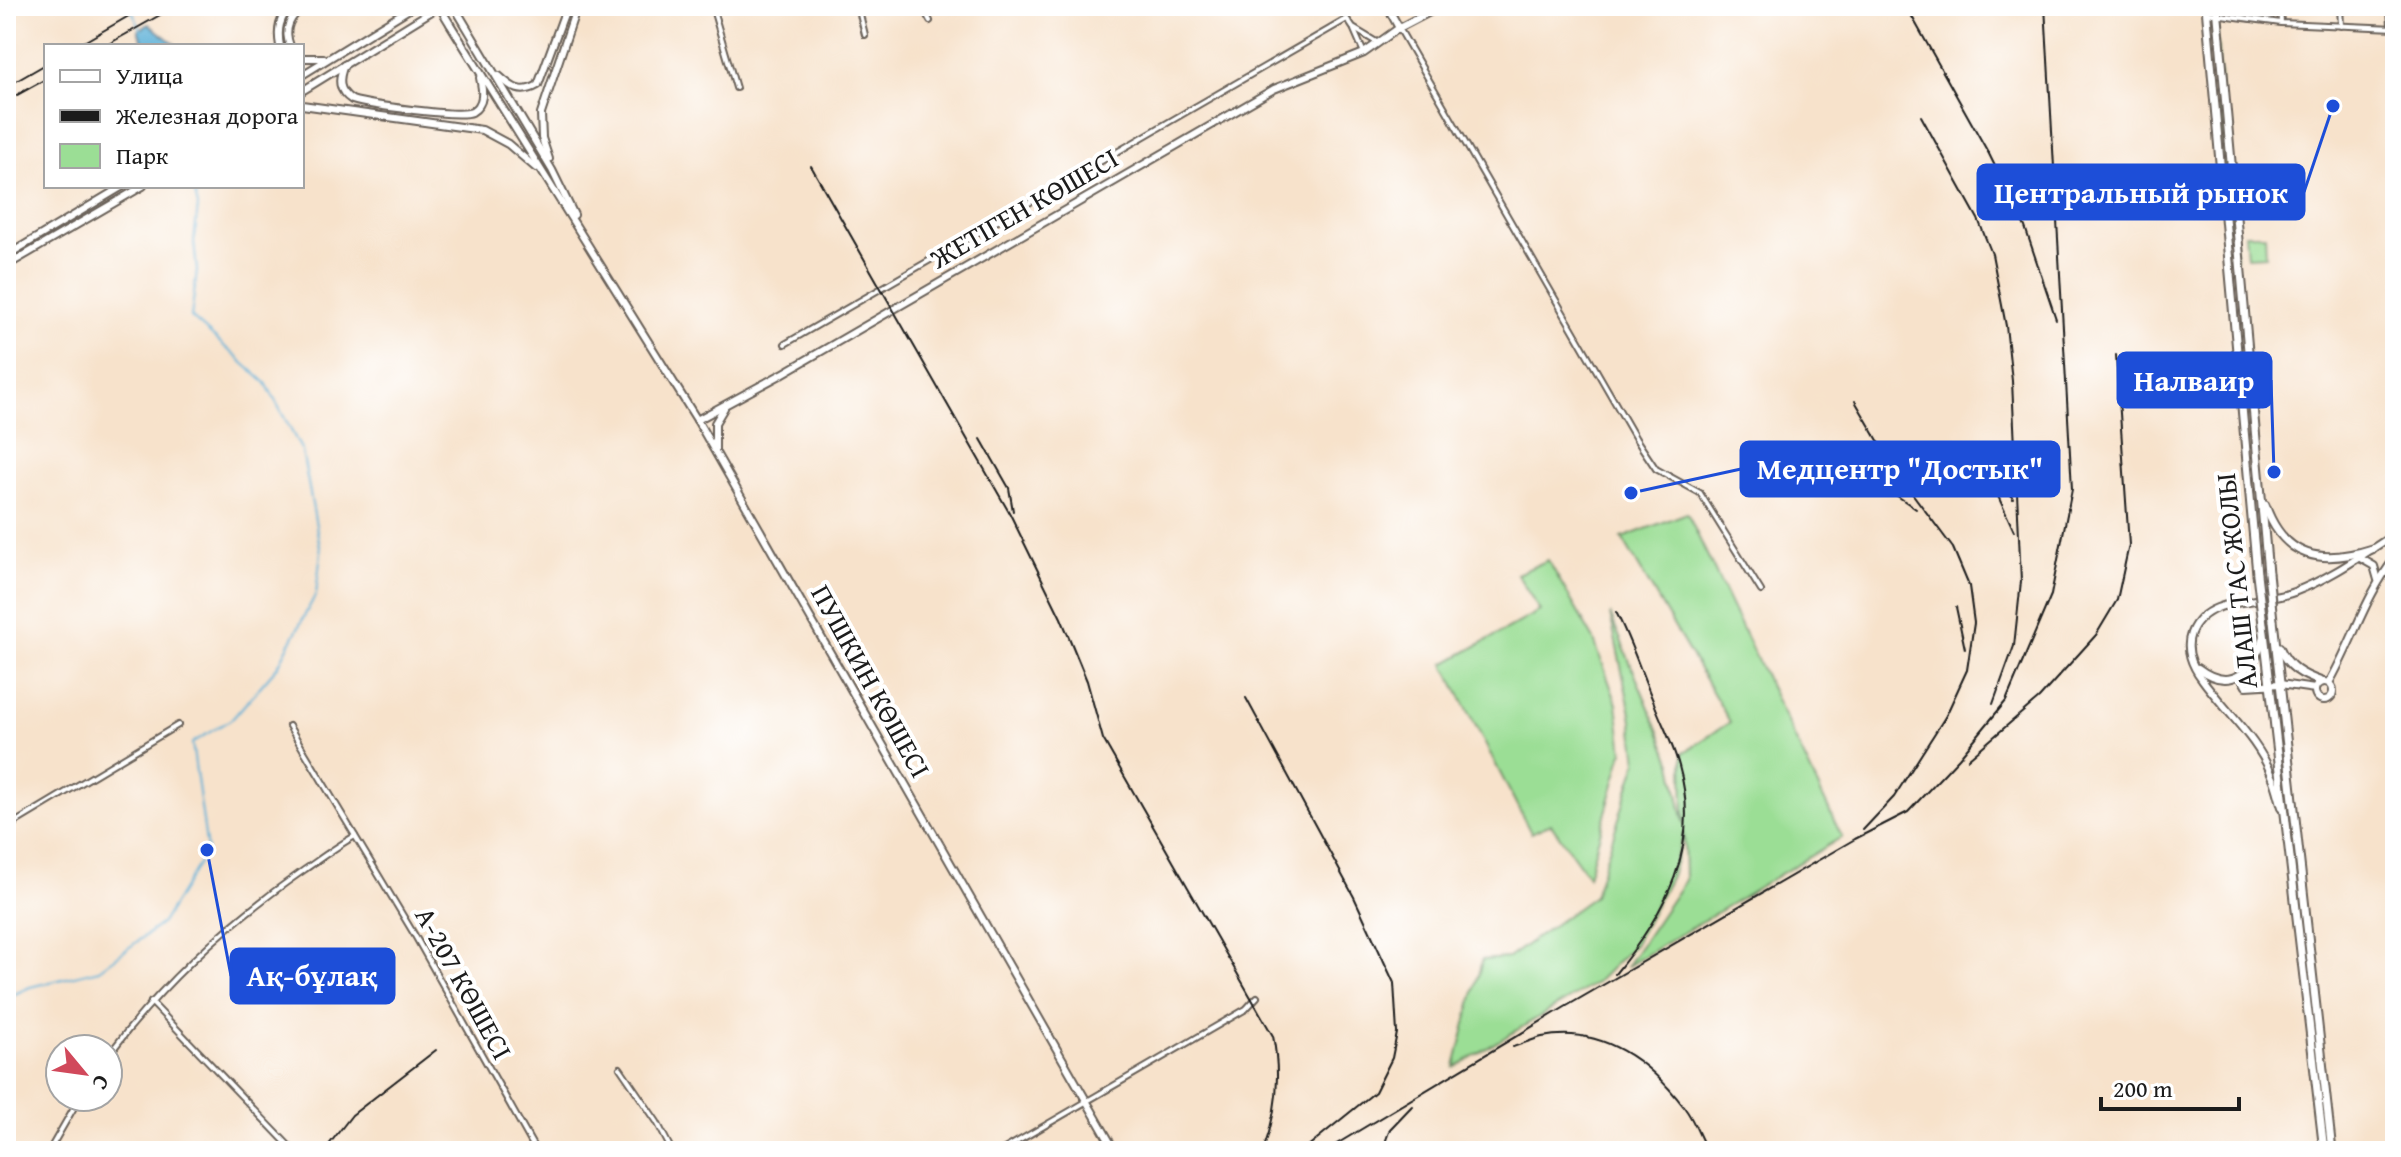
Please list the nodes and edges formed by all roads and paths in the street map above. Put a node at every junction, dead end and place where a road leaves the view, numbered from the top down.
1 (292, 6) edge
2 (305, 6) edge
3 (414, 6) edge
4 (440, 6) edge
5 (454, 6) edge
6 (567, 6) edge
7 (577, 6) edge
8 (712, 6) edge
9 (858, 6) edge
10 (922, 6) edge
11 (1032, 6) edge
12 (1387, 6) edge
13 (1441, 6) edge
14 (2280, 6) edge
15 (2340, 6) edge
16 (2390, 6) edge
17 (2206, 9) edge
18 (1022, 10) dead end
19 (2217, 10) edge
20 (930, 21) dead end
21 (2281, 23) junction
22 (2341, 26) junction
23 (1353, 28) junction
24 (1399, 28) junction
25 (2393, 28) edge
26 (865, 35) dead end
27 (1378, 43) junction
28 (280, 44) edge
29 (289, 44) edge
30 (338, 53) junction
31 (1364, 53) junction
32 (304, 58) edge
33 (344, 65) junction
34 (494, 70) junction
35 (478, 71) junction
36 (304, 74) edge
37 (736, 88) dead end
38 (304, 90) edge
39 (304, 105) edge
40 (552, 170) junction
41 (542, 174) junction
42 (120, 188) edge
43 (140, 188) edge
44 (584, 237) junction
45 (6, 256) edge
46 (6, 266) edge
47 (2240, 272) junction
48 (2229, 273) junction
49 (785, 344) dead end
50 (725, 405) junction
51 (697, 420) junction
52 (716, 454) junction
53 (2261, 494) junction
54 (2395, 534) edge
55 (2372, 549) junction
56 (2360, 558) junction
57 (2395, 558) edge
58 (2378, 580) junction
59 (1761, 591) dead end
60 (2264, 636) junction
61 (2275, 636) junction
62 (2195, 666) junction
63 (2240, 675) junction
64 (2325, 682) junction
65 (2268, 684) junction
66 (2280, 684) junction
67 (2315, 689) junction
68 (178, 725) dead end
69 (289, 726) dead end
70 (2285, 819) junction
71 (6, 828) edge
72 (355, 836) junction
73 (1257, 997) dead end
74 (151, 1002) junction
75 (124, 1036) edge
76 (620, 1068) dead end
77 (1086, 1101) junction
78 (71, 1113) edge
79 (49, 1151) edge
80 (294, 1151) edge
81 (536, 1151) edge
82 (672, 1151) edge
83 (1001, 1151) edge
84 (1115, 1151) edge
85 (2324, 1151) edge
86 (2332, 1151) edge

1 - 28 main road
2 - 29 main road
3 - 30 main road
4 - 33 main road
4 - 35 main road, bridge
5 - 34 main road
6 - 34 main road
7 - 40 main road
8 - 37 street
9 - 26 street
10 - 20 street
11 - 18 street
12 - 24 main road
13 - 24 main road, ЖЕТІГЕН КӨШЕСІ
14 - 21 street
15 - 22 street
16 - 25 street
17 - 19 street
17 - 48 main road, АЛАШ ТАС ЖОЛЫ
19 - 21 street
19 - 47 main road, АЛАШ ТАС ЖОЛЫ
21 - 22 street
22 - 25 street
23 - 27 street
23 - 31 street
23 - 49 street
24 - 27 main road, ЖЕТІГЕН КӨШЕСІ
24 - 59 street
27 - 31 main road, ЖЕТІГЕН КӨШЕСІ
30 - 32 main road
30 - 36 main road
31 - 50 main road, ЖЕТІГЕН КӨШЕСІ
33 - 35 main road
33 - 38 main road
34 - 40 main road
35 - 41 main road
39 - 41 main road
40 - 44 main road
41 - 44 main road
42 - 45 main road
43 - 46 main road
44 - 51 main road, ПУШКИН КӨШЕСІ
47 - 48 main road
47 - 53 main road, АЛАШ ТАС ЖОЛЫ
48 - 60 main road, АЛАШ ТАС ЖОЛЫ, bridge
50 - 51 main road, ЖЕТІГЕН КӨШЕСІ
50 - 52 main road
51 - 52 main road, ПУШКИН КӨШЕСІ
52 - 77 main road, ПУШКИН КӨШЕСІ
53 - 55 main road
53 - 61 main road, АЛАШ ТАС ЖОЛЫ, bridge
54 - 55 main road
55 - 56 main road
56 - 58 main road
56 - 62 main road
57 - 58 main road
58 - 64 main road
60 - 63 main road
60 - 65 main road, АЛАШ ТАС ЖОЛЫ
61 - 64 main road
61 - 66 main road, АЛАШ ТАС ЖОЛЫ
62 - 63 main road
62 - 70 main road
63 - 65 main road
64 - 67 main road
64 - 67 main road
65 - 66 main road
65 - 70 main road, АЛАШ ТАС ЖОЛЫ
66 - 67 main road
66 - 86 main road, АЛАШ ТАС ЖОЛЫ
68 - 71 street
69 - 72 street, А-207 КӨШЕСІ
70 - 85 main road, АЛАШ ТАС ЖОЛЫ
72 - 74 street
72 - 81 street, А-207 КӨШЕСІ
73 - 77 street
74 - 75 street
74 - 80 street
76 - 82 street
77 - 83 street
77 - 84 main road, ПУШКИН КӨШЕСІ
78 - 79 street

